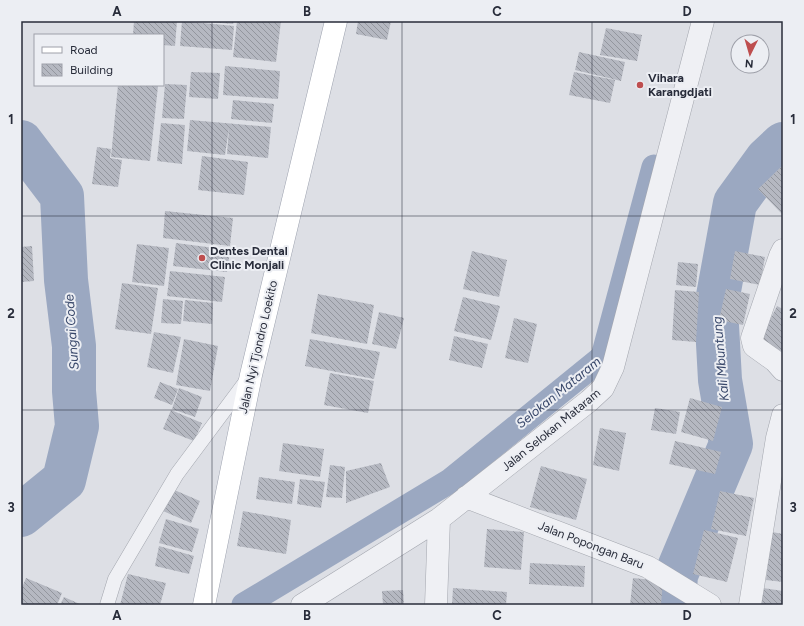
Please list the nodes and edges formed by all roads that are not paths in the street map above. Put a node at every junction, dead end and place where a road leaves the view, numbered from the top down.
1 (336, 21) edge
2 (703, 21) edge
3 (783, 250) edge
4 (783, 370) edge
5 (251, 375) junction
6 (783, 415) edge
7 (466, 498) junction
8 (440, 519) junction
9 (703, 600) edge
10 (107, 605) edge
11 (204, 605) edge
12 (302, 605) edge
13 (436, 605) edge
14 (750, 605) edge

1 - 5 main road, Jalan Nyi Tjondro Loekito
2 - 7 street, Jalan Selokan Mataram
3 - 4 street
5 - 10 lane
5 - 11 main road, Jalan Nyi Tjondro Loekito
6 - 14 street
7 - 8 street, Jalan Selokan Mataram
7 - 9 street, Jalan Popongan Baru
8 - 12 street, Jalan Selokan Mataram
8 - 13 street

